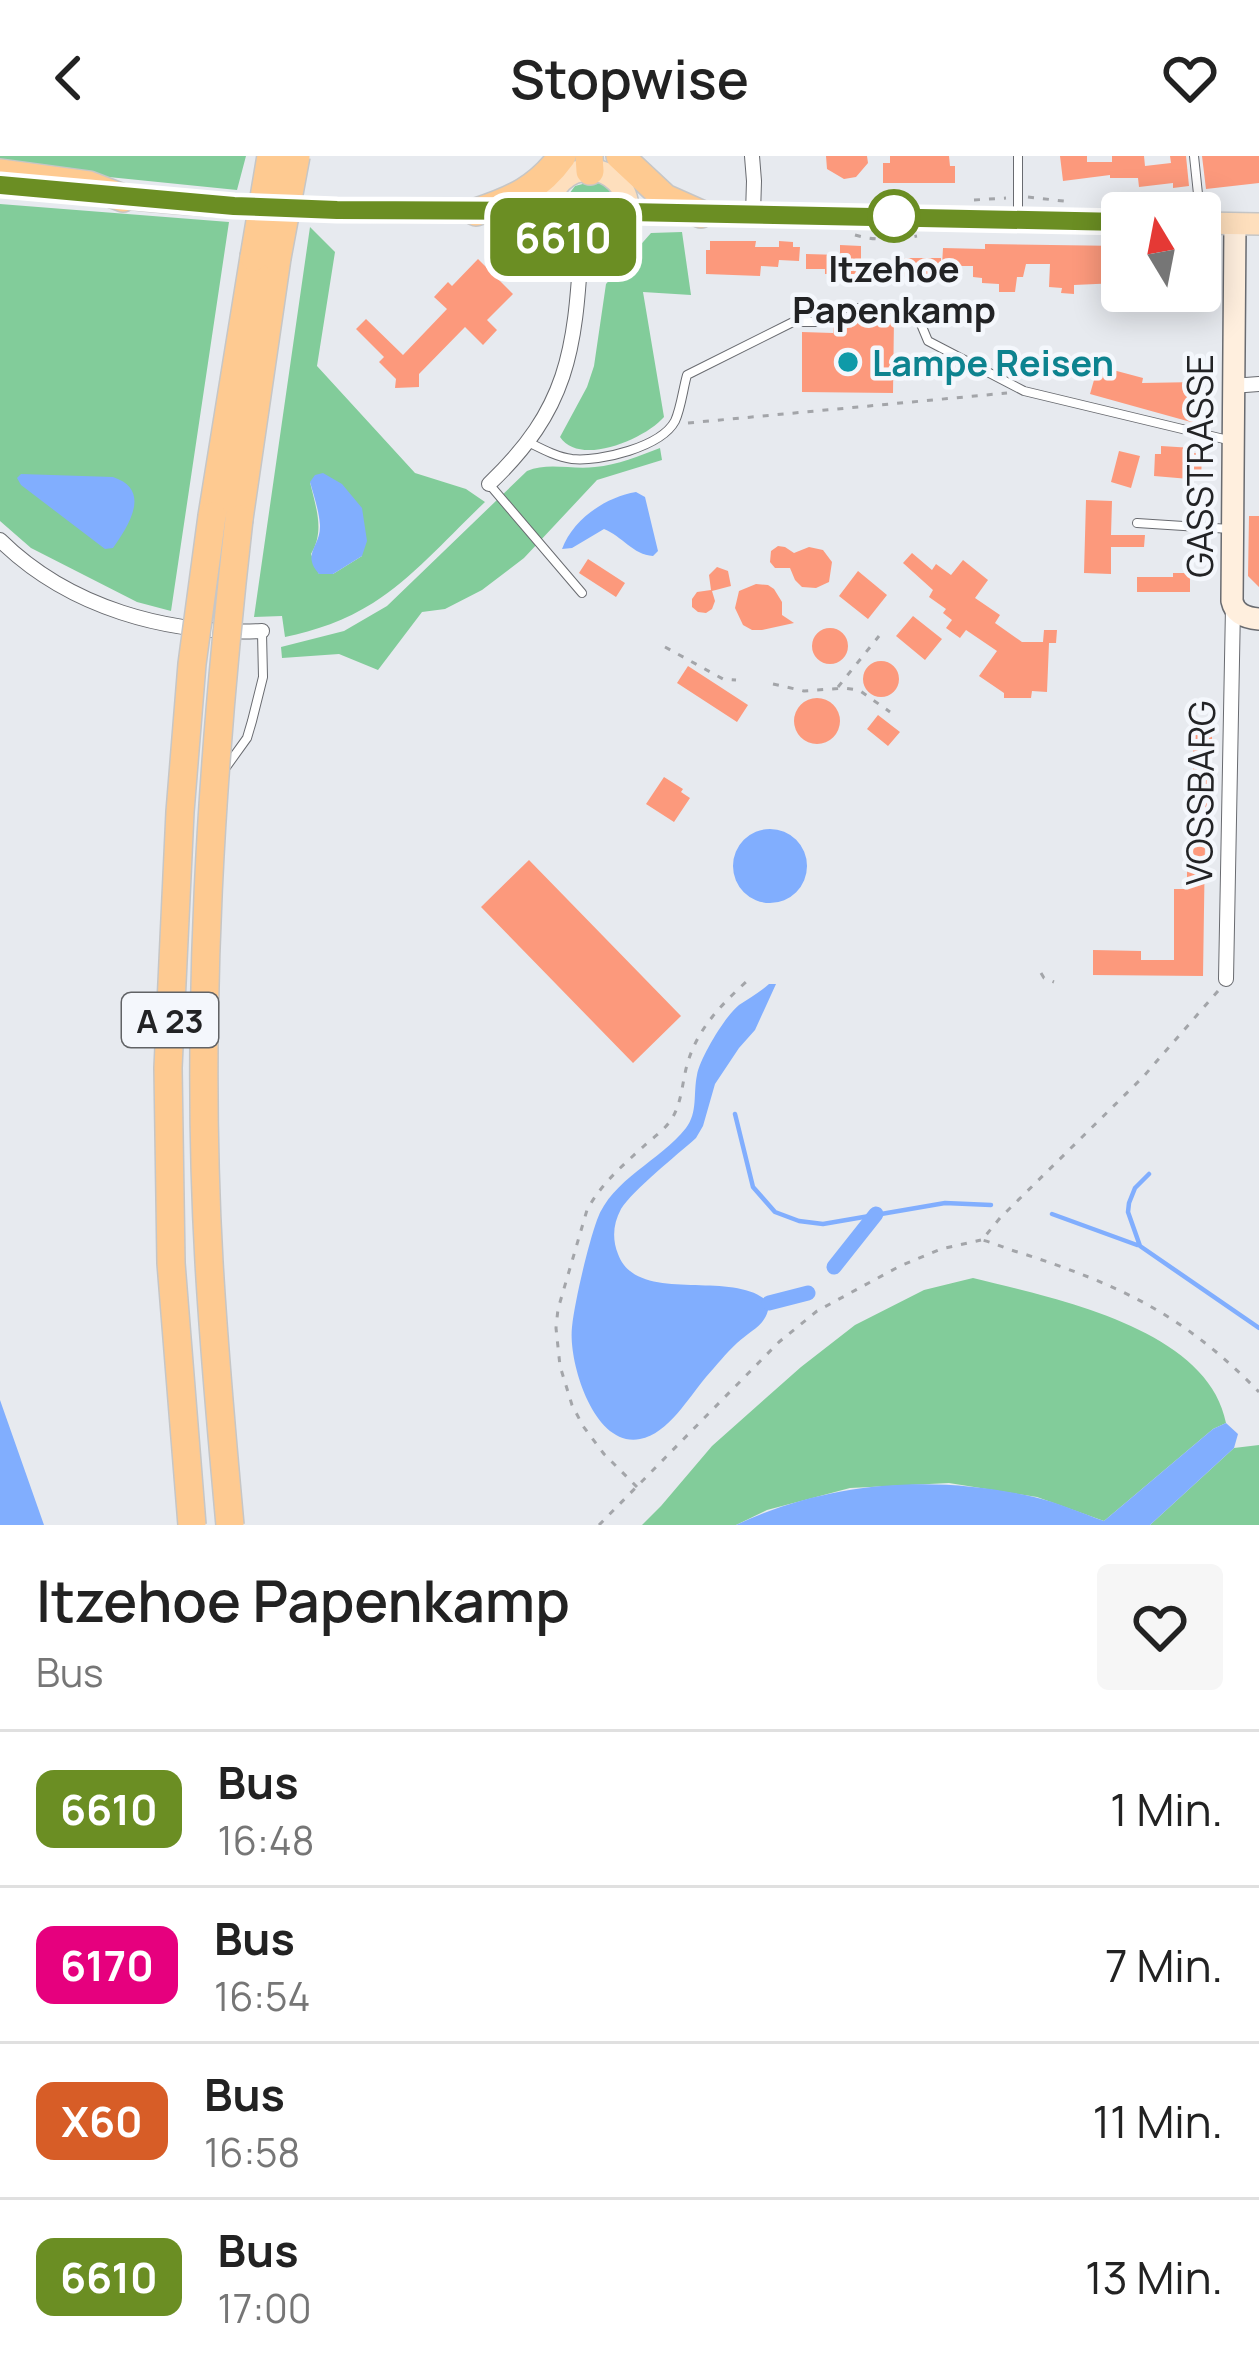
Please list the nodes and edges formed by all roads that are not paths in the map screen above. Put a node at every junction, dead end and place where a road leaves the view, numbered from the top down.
1 (272, 156) edge
2 (296, 156) edge
3 (562, 156) edge
4 (620, 156) edge
5 (752, 156) edge
6 (1018, 156) edge
7 (1194, 156) edge
8 (590, 163) edge
9 (1, 181) edge
10 (1198, 192) edge
11 (124, 197) joint
12 (550, 208) junction
13 (476, 212) junction
14 (701, 214) junction
15 (753, 214) junction
16 (1101, 214) edge
17 (627, 215) junction
18 (1018, 220) junction
19 (1221, 221) edge
20 (1235, 224) junction
21 (1259, 224) edge
22 (581, 248) junction
23 (266, 257) junction
24 (1259, 384) edge
25 (1232, 386) junction
26 (1232, 441) junction
27 (528, 442) junction
28 (489, 484) joint
29 (225, 517) junction
30 (1137, 524) dead end
31 (1232, 529) junction
32 (0, 540) edge
33 (582, 593) dead end
34 (1233, 607) junction
35 (1259, 619) edge
36 (262, 631) joint
37 (1226, 980) road end
38 (192, 1525) edge
39 (220, 1525) edge
40 (230, 1525) edge

1 - 23 highway, A 23, bridge
2 - 23 highway, A 23, bridge
3 - 13 highway
4 - 14 highway
5 - 15 street
6 - 18 lane
7 - 10 lane
8 - 12 main road
8 - 17 main road
9 - 11 highway
11 - 13 main road
12 - 13 main road
12 - 17 lane
12 - 22 main road
14 - 15 main road
14 - 17 main road
15 - 18 main road
16 - 18 main road
17 - 22 main road
19 - 20 main road
20 - 21 main road
20 - 25 street, GASSTRASSE
22 - 27 street
23 - 29 highway, A 23
24 - 25 street
25 - 26 street, GASSTRASSE
26 - 27 lane
26 - 31 street, GASSTRASSE
27 - 28 street
28 - 33 lane
29 - 38 highway, A 23, bridge
29 - 40 highway, A 23, bridge
30 - 31 lane
31 - 34 street, GASSTRASSE
32 - 36 street
34 - 35 street, GASSTRASSE
34 - 37 street, VOSSBARG
36 - 39 lane

